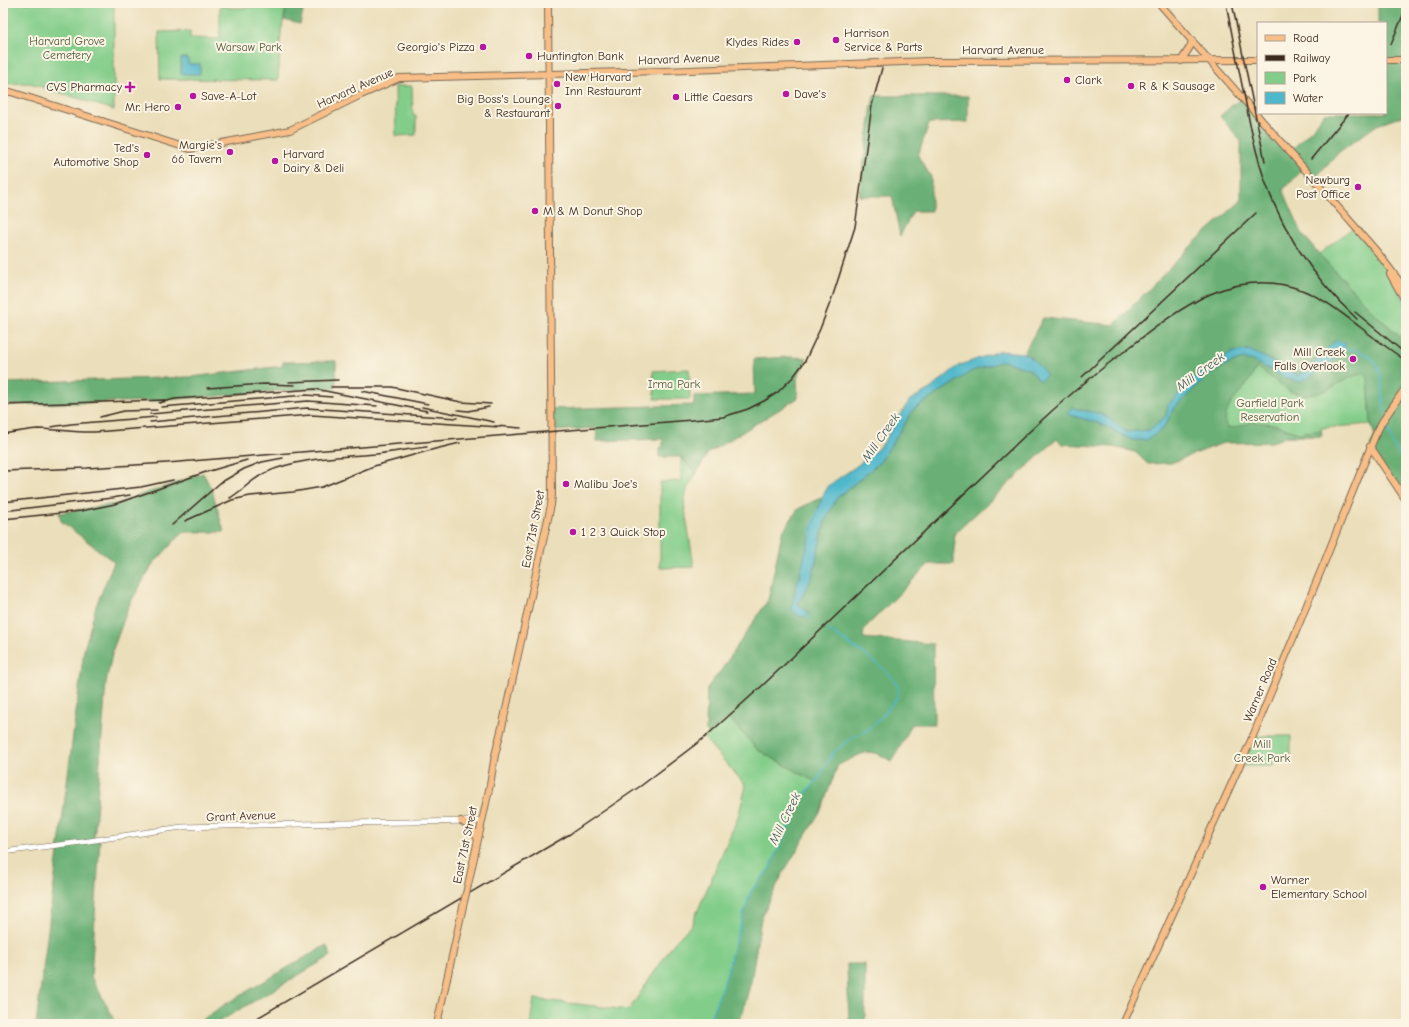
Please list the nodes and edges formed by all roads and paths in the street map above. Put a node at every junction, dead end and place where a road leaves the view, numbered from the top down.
1 (548, 3) edge
2 (1159, 3) edge
3 (1192, 40) junction
4 (1257, 60) edge
5 (1387, 60) edge
6 (1406, 60) edge
7 (1181, 61) junction
8 (1210, 61) junction
9 (549, 74) junction
10 (3, 92) edge
11 (1381, 257) junction
12 (1392, 278) junction
13 (1406, 290) edge
14 (1406, 296) edge
15 (1406, 302) edge
16 (1406, 387) edge
17 (1370, 446) junction
18 (1406, 500) edge
19 (461, 821) junction
20 (481, 821) junction
21 (477, 838) junction
22 (3, 852) edge
23 (437, 1024) edge
24 (1124, 1024) edge

1 - 9 main road, East 71st Street
2 - 3 main road
3 - 7 main road
3 - 8 main road
4 - 8 main road, Harvard Avenue
5 - 6 main road
7 - 8 main road, Harvard Avenue
7 - 9 main road, Harvard Avenue
8 - 11 main road
9 - 10 main road, Harvard Avenue
9 - 20 main road, East 71st Street
11 - 12 main road
11 - 13 main road
12 - 14 main road
12 - 15 main road
16 - 17 main road, Warner Road
17 - 18 main road
17 - 24 main road, Warner Road
19 - 20 street, Grant Avenue
19 - 21 main road
19 - 22 street, Grant Avenue
20 - 21 main road, East 71st Street
21 - 23 main road, East 71st Street, bridge

